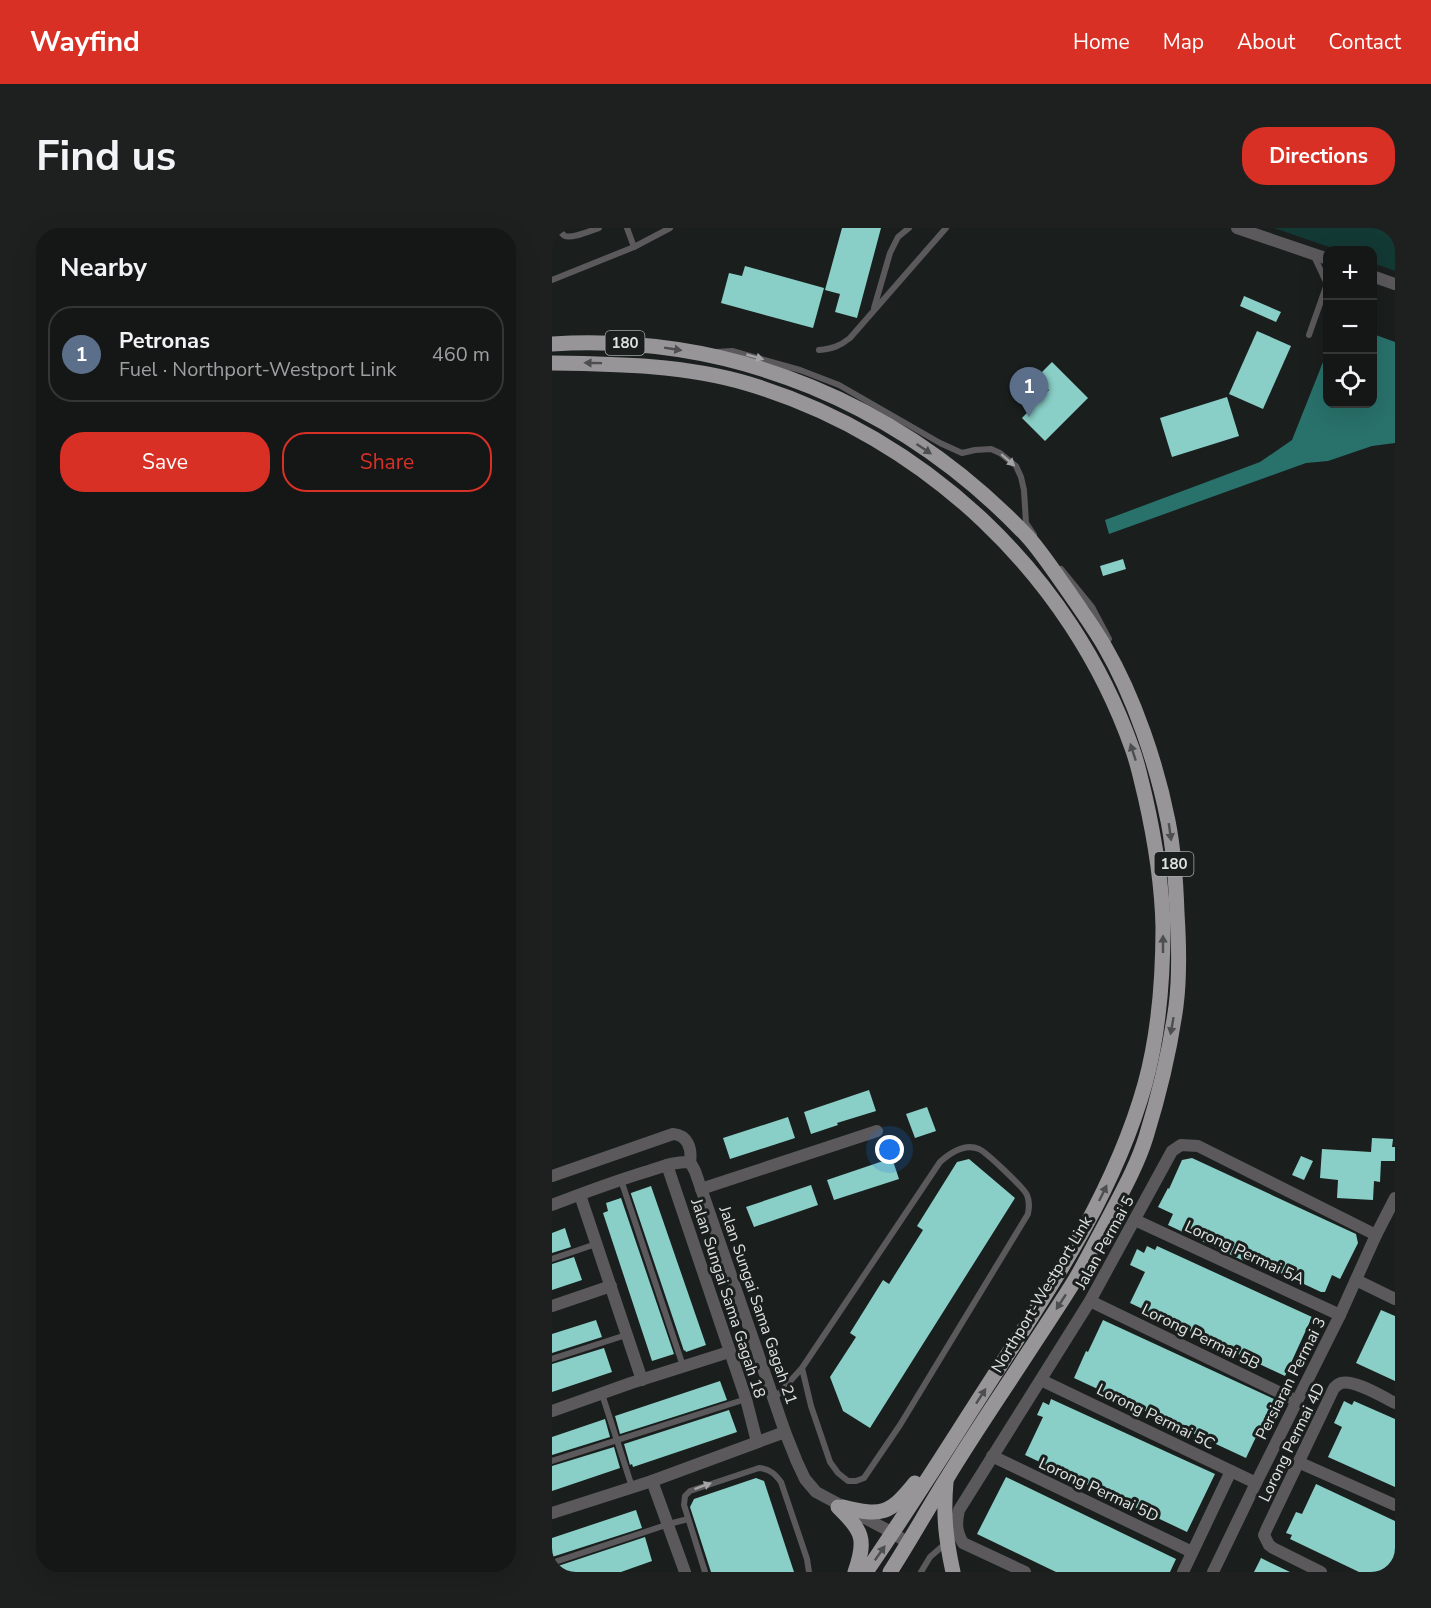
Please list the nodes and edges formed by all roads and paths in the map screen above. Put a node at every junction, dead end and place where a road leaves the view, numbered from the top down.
1 (559, 228) edge
2 (599, 228) edge
3 (627, 228) edge
4 (670, 228) edge
5 (909, 228) edge
6 (946, 228) edge
7 (1237, 228) edge
8 (634, 246) junction
9 (1312, 254) junction
10 (1323, 258) edge
11 (1323, 276) edge
12 (1377, 278) edge
13 (552, 280) edge
14 (1395, 284) edge
15 (1323, 295) edge
16 (873, 312) junction
17 (1309, 335) dead end
18 (552, 344) edge
19 (819, 350) dead end
20 (698, 353) junction
21 (552, 363) edge
22 (1164, 803) junction
23 (877, 1131) dead end
24 (690, 1162) junction
25 (667, 1165) junction
26 (552, 1176) edge
27 (621, 1180) junction
28 (701, 1189) junction
29 (580, 1195) junction
30 (1395, 1198) edge
31 (552, 1204) edge
32 (1135, 1220) junction
33 (1376, 1234) junction
34 (596, 1244) junction
35 (552, 1259) edge
36 (1356, 1280) junction
37 (610, 1287) junction
38 (1395, 1299) edge
39 (1090, 1301) junction
40 (552, 1306) edge
41 (1340, 1315) junction
42 (627, 1335) junction
43 (729, 1352) junction
44 (552, 1359) edge
45 (683, 1366) junction
46 (802, 1368) junction
47 (642, 1380) junction
48 (1041, 1380) junction
49 (602, 1394) junction
50 (746, 1399) junction
51 (774, 1399) junction
52 (1297, 1401) junction
53 (1395, 1403) edge
54 (552, 1412) edge
55 (959, 1430) junction
56 (785, 1432) junction
57 (617, 1441) junction
58 (757, 1442) junction
59 (992, 1456) junction
60 (552, 1461) edge
61 (1299, 1462) junction
62 (1231, 1471) junction
63 (946, 1479) junction
64 (652, 1481) junction
65 (1256, 1483) junction
66 (632, 1488) junction
67 (838, 1505) junction
68 (1395, 1505) edge
69 (552, 1513) edge
70 (688, 1519) junction
71 (669, 1524) junction
72 (893, 1533) junction
73 (946, 1542) junction
74 (908, 1543) junction
75 (1192, 1552) junction
76 (552, 1563) edge
77 (684, 1572) edge
78 (705, 1572) edge
79 (808, 1572) edge
80 (855, 1572) edge
81 (866, 1572) edge
82 (890, 1572) edge
83 (921, 1572) edge
84 (952, 1572) edge
85 (1025, 1572) edge
86 (1183, 1572) edge
87 (1213, 1572) edge
88 (1321, 1572) edge

1 - 2 lane
3 - 8 lane
4 - 8 lane
5 - 16 lane
6 - 16 lane
7 - 9 street
8 - 13 lane
9 - 10 street
9 - 11 lane
12 - 14 street
15 - 17 lane
16 - 19 lane
18 -> 20 main road, Northport-Westport Link / 180
20 -> 22 main road, Northport-Westport Link / 180
20 -> 22 lane
55 -> 21 main road, Northport-Westport Link / 180
22 -> 63 main road, Northport-Westport Link / 180
23 - 28 street
24 - 25 street
24 - 26 street, Jalan Sungai Sama Gagah 21
24 - 28 street, Jalan Sungai Sama Gagah 21
25 - 27 street
25 - 43 street, Jalan Sungai Sama Gagah 18
27 - 29 street
27 - 45 lane
28 - 51 street, Jalan Sungai Sama Gagah 21
29 - 31 street
29 - 34 street
30 - 33 street, Persiaran Permai 3
32 - 33 street, Jalan Permai 5
32 - 39 street, Jalan Permai 5
32 - 41 street, Lorong Permai 5A
33 - 36 street, Persiaran Permai 3
34 - 35 lane
34 - 37 street
36 - 38 street
36 - 41 street, Persiaran Permai 3
37 - 40 street
37 - 42 street
39 - 48 street, Jalan Permai 5
39 - 52 street, Lorong Permai 5B
41 - 52 street, Persiaran Permai 3
42 - 44 lane
42 - 47 street
43 - 45 street
43 - 50 street, Jalan Sungai Sama Gagah 18
45 - 47 street
46 - 46 lane
46 - 51 lane
47 - 49 street
48 - 59 street, Jalan Permai 5
48 - 62 street, Lorong Permai 5C
49 - 54 street
49 - 57 lane
50 - 57 lane
50 - 58 street, Jalan Sungai Sama Gagah 18
51 - 56 street, Jalan Sungai Sama Gagah 21
52 - 65 street, Persiaran Permai 3
53 - 61 street, Lorong Permai 4D
55 - 67 main road
55 - 72 main road, Northport-Westport Link / 180
56 - 58 street
56 - 67 street, Jalan Sungai Sama Gagah 21
57 - 60 lane
57 - 66 lane
58 - 64 street
59 - 75 street, Lorong Permai 5D
59 - 85 street, Jalan Permai 5
61 - 68 street
61 - 88 street, Lorong Permai 4D
62 - 65 street, Lorong Permai 5C
62 - 75 street
63 - 73 main road
63 - 74 main road, Northport-Westport Link / 180
64 - 66 street
64 - 71 street
65 - 87 street, Persiaran Permai 3
66 - 69 street
67 - 72 street, Jalan Sungai Sama Gagah 21
67 - 80 main road
70 - 71 lane
70 - 78 lane
70 -> 79 lane
71 - 76 lane
71 - 77 street
72 - 74 street, Jalan Sungai Sama Gagah 21
81 -> 72 main road, Northport-Westport Link / 180
73 - 83 lane
73 - 84 main road
74 - 82 main road, Northport-Westport Link / 180
75 - 86 street

